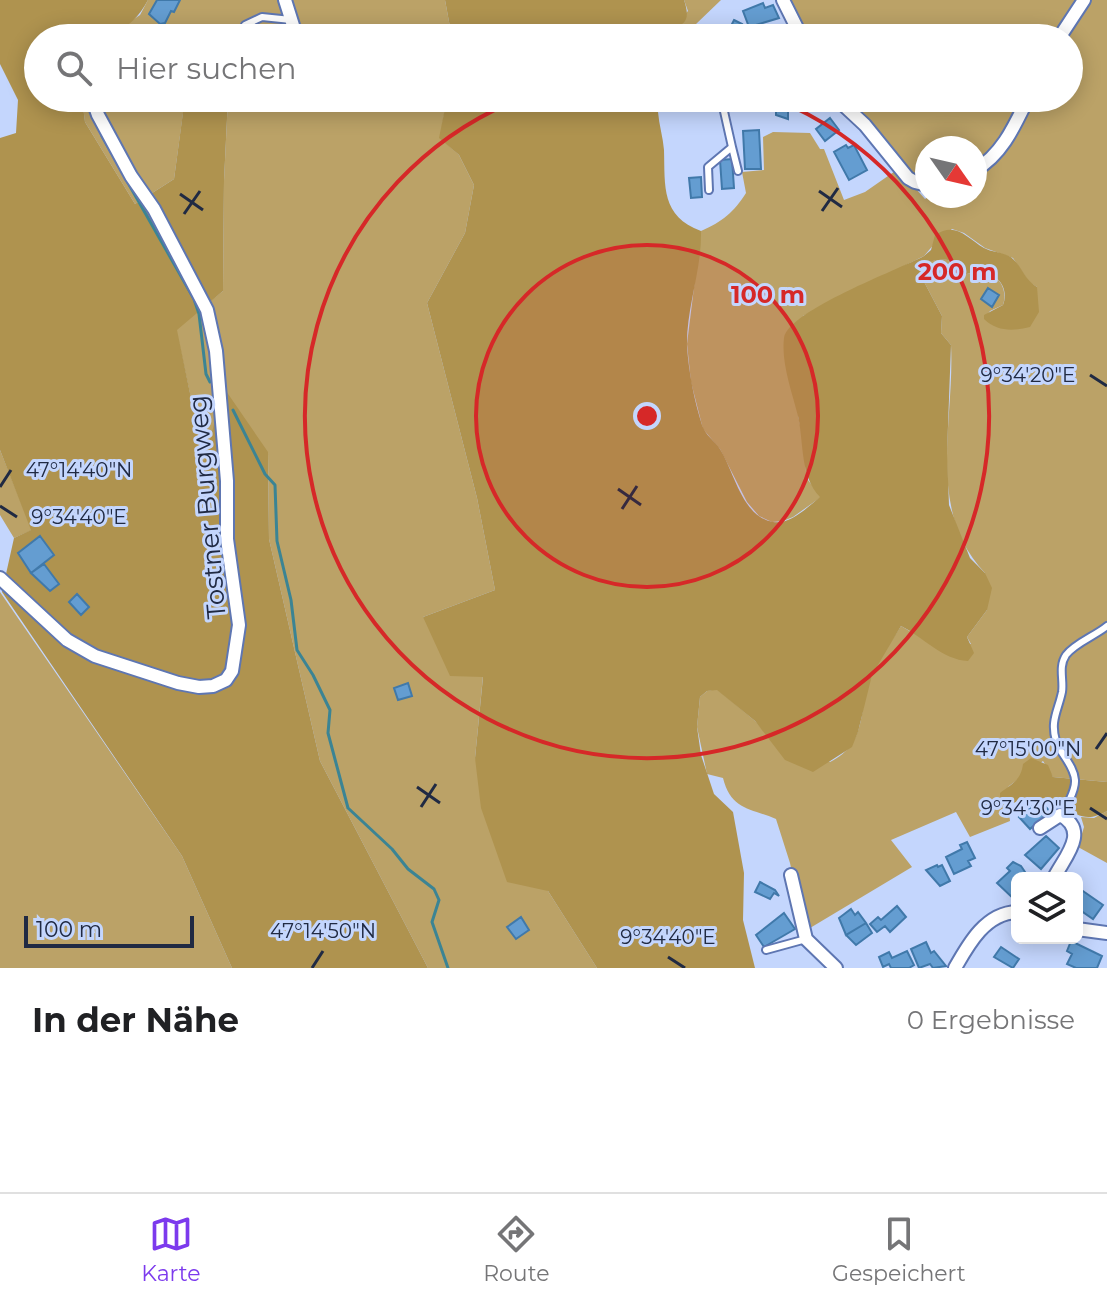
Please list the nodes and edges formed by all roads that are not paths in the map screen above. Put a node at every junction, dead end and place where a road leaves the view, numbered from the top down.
1 (285, 0) edge
2 (783, 0) edge
3 (1084, 0) edge
4 (291, 20) junction
5 (247, 24) edge
6 (292, 24) edge
7 (795, 24) edge
8 (1068, 24) edge
9 (97, 112) edge
10 (724, 112) edge
11 (851, 112) edge
12 (1020, 112) edge
13 (732, 147) junction
14 (987, 161) edge
15 (738, 171) dead end
16 (915, 181) edge
17 (709, 190) dead end
18 (0, 578) edge
19 (1107, 626) edge
20 (1064, 815) junction
21 (1040, 828) dead end
22 (1058, 872) edge
23 (791, 875) dead end
24 (1011, 912) edge
25 (1083, 930) edge
26 (1107, 933) edge
27 (806, 939) junction
28 (766, 950) dead end
29 (836, 968) edge
30 (955, 968) edge

1 - 4 street
2 - 7 street
3 - 8 street
4 - 5 lane
4 - 6 street
9 - 18 street, Tostner Burgweg
10 - 13 lane
11 - 16 street
12 - 14 street
13 - 15 lane
13 - 17 lane
19 - 20 lane
20 - 21 street
20 - 22 street
23 - 27 street
24 - 30 street
25 - 26 street
27 - 28 lane
27 - 29 street

